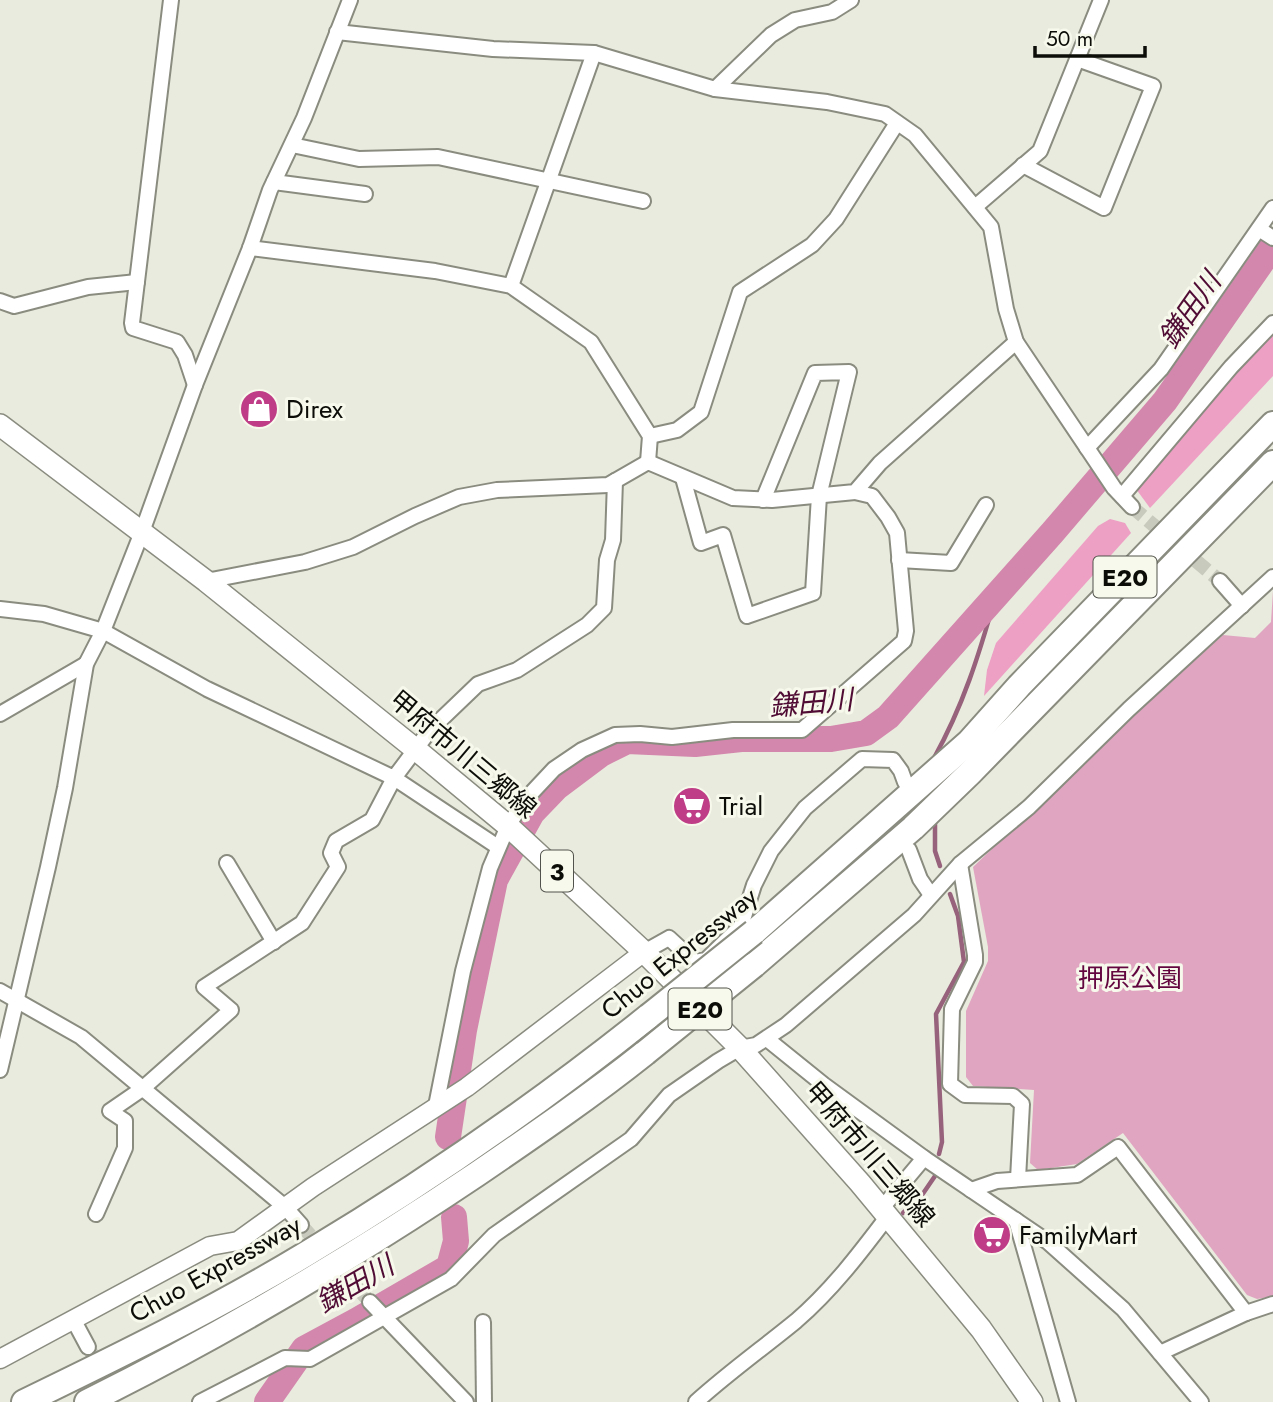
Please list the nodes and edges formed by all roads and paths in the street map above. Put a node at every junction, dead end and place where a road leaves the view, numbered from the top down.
1 (172, 0) edge
2 (349, 0) edge
3 (851, 0) edge
4 (1101, 0) edge
5 (337, 32) junction
6 (594, 53) junction
7 (1077, 59) junction
8 (715, 89) junction
9 (897, 123) junction
10 (292, 145) junction
11 (1023, 165) junction
12 (547, 181) junction
13 (274, 182) junction
14 (365, 194) dead end
15 (643, 201) dead end
16 (975, 207) junction
17 (1273, 208) edge
18 (1259, 229) junction
19 (1273, 238) edge
20 (250, 248) junction
21 (137, 282) junction
22 (511, 286) junction
23 (0, 301) edge
24 (1273, 323) edge
25 (1016, 342) junction
26 (195, 385) junction
27 (1273, 424) edge
28 (0, 426) edge
29 (650, 436) junction
30 (1089, 451) junction
31 (648, 462) junction
32 (1273, 463) edge
33 (683, 478) junction
34 (615, 481) junction
35 (855, 492) junction
36 (819, 496) junction
37 (763, 500) junction
38 (986, 505) dead end
39 (142, 532) junction
40 (899, 559) junction
41 (1273, 577) edge
42 (206, 581) junction
43 (1220, 581) tunnel mouth
44 (1242, 606) junction
45 (0, 609) edge
46 (103, 631) junction
47 (86, 664) junction
48 (0, 713) edge
49 (414, 748) junction
50 (394, 778) junction
51 (909, 788) junction
52 (508, 826) junction
53 (911, 839) junction
54 (498, 847) junction
55 (227, 863) dead end
56 (960, 864) junction
57 (932, 895) junction
58 (274, 942) junction
59 (644, 952) junction
60 (0, 990) edge
61 (15, 999) junction
62 (767, 1039) junction
63 (2, 1048) edge
64 (740, 1048) junction
65 (0, 1070) edge
66 (142, 1089) junction
67 (437, 1106) junction
68 (924, 1158) junction
69 (1018, 1179) junction
70 (971, 1189) junction
71 (285, 1207) junction
72 (885, 1212) junction
73 (96, 1214) dead end
74 (1016, 1220) junction
75 (301, 1225) tunnel mouth
76 (370, 1302) tunnel mouth
77 (1273, 1304) edge
78 (1246, 1313) junction
79 (385, 1317) junction
80 (73, 1319) junction
81 (484, 1322) dead end
82 (88, 1346) tunnel mouth
83 (1160, 1353) junction
84 (0, 1359) edge
85 (24, 1402) edge
86 (87, 1402) edge
87 (200, 1402) edge
88 (466, 1402) edge
89 (484, 1402) edge
90 (696, 1402) edge
91 (1032, 1402) edge
92 (1068, 1402) edge
93 (1201, 1402) edge

1 - 21 street
2 - 5 street
3 - 8 street
4 - 7 street
5 - 6 street
5 - 10 street
6 - 8 street
6 - 12 street
7 - 11 street
7 - 11 street
8 - 9 street
9 - 16 street
9 - 29 street
10 - 12 street
10 - 13 street
11 - 16 street
12 - 15 street
12 - 22 street
13 - 14 street
13 - 20 street
16 - 25 street
17 - 18 street
18 - 19 street
18 - 30 street
20 - 22 street
20 - 26 street
21 - 23 street
21 - 26 street
22 - 29 street
24 - 30 street
25 - 30 street
25 - 35 street
26 - 39 street
27 - 51 highway, Chuo Expressway / E20
28 - 39 main road, 甲府市川三郷線 / 3
29 - 31 street
31 - 33 street
31 - 34 street
32 - 53 highway, E20
33 - 36 street
33 - 37 street
34 - 42 street
34 - 49 street
35 - 36 street
35 - 40 street
36 - 37 street
36 - 37 street
38 - 40 street
39 - 42 main road, 甲府市川三郷線 / 3
39 - 46 street
40 - 52 street
41 - 44 street
42 - 49 main road, 甲府市川三郷線 / 3
43 - 44 street
44 - 56 street
45 - 46 street
46 - 47 street
46 - 50 street
47 - 48 street
47 - 61 street
49 - 50 street
49 - 52 main road, 甲府市川三郷線 / 3
50 - 54 street
50 - 58 street
51 - 59 street
51 - 85 highway, Chuo Expressway / E20, bridge
52 - 54 street
52 - 59 main road, 甲府市川三郷線 / 3
53 - 57 street
53 - 86 highway, E20, bridge
54 - 67 street
55 - 58 street
56 - 57 street
56 - 69 street
57 - 62 street
58 - 66 street
59 - 64 main road, 甲府市川三郷線 / 3
59 - 67 street
60 - 61 street
61 - 63 street
61 - 66 street
62 - 64 street
62 - 68 street
63 - 65 street
64 - 72 main road, 甲府市川三郷線 / 3
64 - 79 street
66 - 71 street
66 - 73 street
67 - 71 street
68 - 70 street
68 - 72 street
69 - 70 street
69 - 78 street
70 - 74 street
71 - 75 street
71 - 80 street
72 - 90 street
72 - 91 main road, 甲府市川三郷線 / 3
74 - 83 street
74 - 92 street
76 - 79 street
77 - 78 street
78 - 83 street
79 - 87 street
79 - 88 street
80 - 82 street
80 - 84 street
81 - 89 street
83 - 93 street

